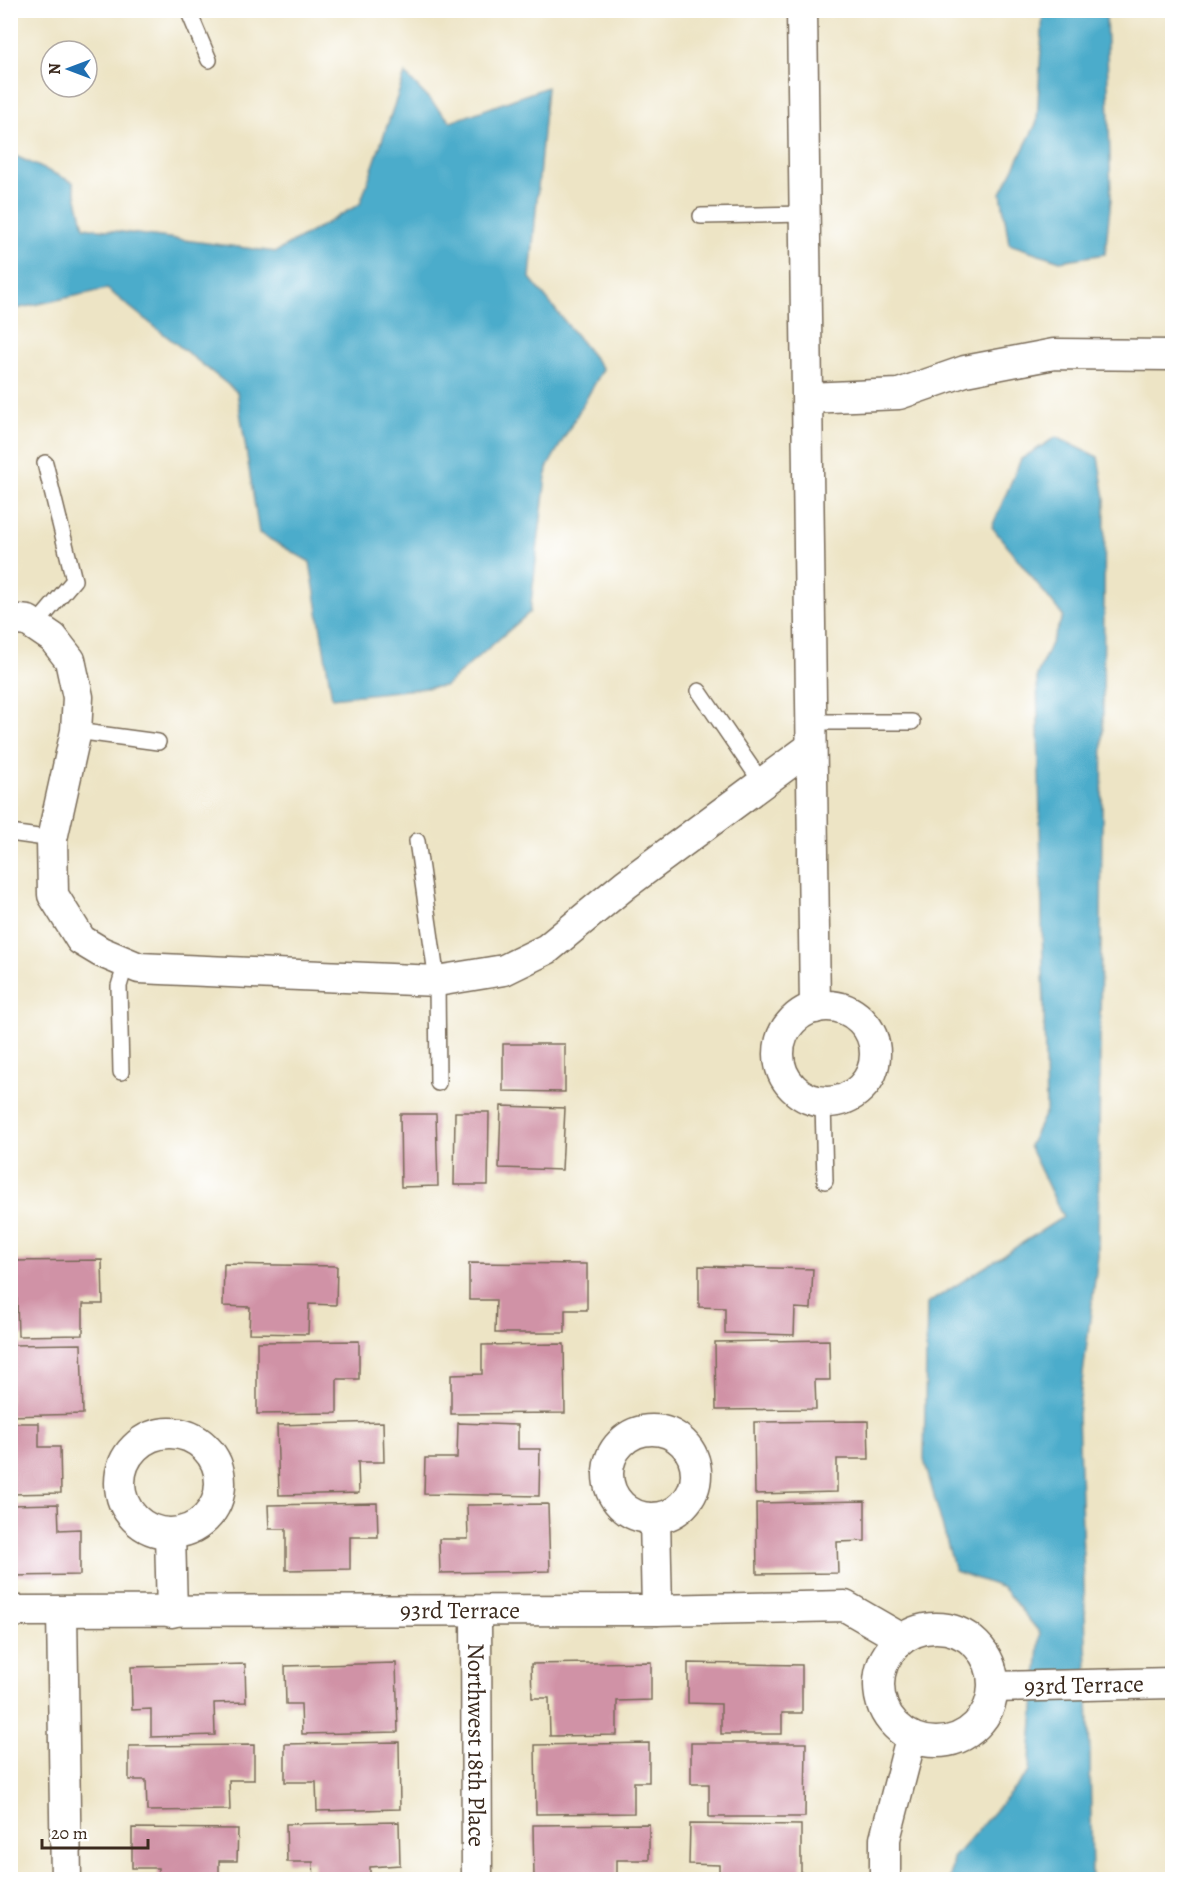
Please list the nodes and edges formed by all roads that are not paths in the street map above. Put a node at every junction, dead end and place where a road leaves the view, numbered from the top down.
1 (188, 10) edge
2 (802, 10) edge
3 (209, 60) dead end
4 (806, 214) junction
5 (701, 216) dead end
6 (1173, 355) edge
7 (808, 398) junction
8 (45, 463) dead end
9 (23, 622) edge
10 (699, 691) dead end
11 (912, 722) dead end
12 (76, 731) junction
13 (811, 735) junction
14 (158, 742) dead end
15 (762, 783) junction
16 (10, 833) edge
17 (52, 839) junction
18 (417, 841) dead end
19 (126, 963) junction
20 (437, 981) junction
21 (815, 1008) junction
22 (121, 1072) dead end
23 (438, 1083) dead end
24 (823, 1103) junction
25 (825, 1181) dead end
26 (655, 1518) dead end
27 (171, 1534) dead end
28 (657, 1610) junction
29 (10, 1611) edge
30 (476, 1611) junction
31 (62, 1612) junction
32 (172, 1612) junction
33 (902, 1639) junction
34 (1173, 1683) edge
35 (994, 1687) junction
36 (911, 1737) junction
37 (66, 1880) edge
38 (477, 1880) edge
39 (885, 1880) edge

1 - 3 lane
2 - 4 street
4 - 5 lane
4 - 7 street
6 - 7 street
7 - 13 street
8 - 9 lane
9 - 12 street
10 - 15 lane
11 - 13 lane
12 - 14 lane
12 - 17 street
13 - 15 street
13 - 21 street
15 - 20 street
16 - 17 lane
17 - 19 street
18 - 20 lane
19 - 20 street
19 - 22 lane
20 - 23 lane
21 - 24 street
21 - 24 street
24 - 25 lane
26 - 28 street
27 - 32 street
28 - 30 street, 93rd Terrace
28 - 33 street, 93rd Terrace
29 - 31 street, 93rd Terrace
30 - 32 street, 93rd Terrace
30 - 38 street, Northwest 18th Place
31 - 32 street, 93rd Terrace
31 - 37 street
33 - 35 street
33 - 36 street
34 - 35 street, 93rd Terrace
35 - 36 street
36 - 39 street

